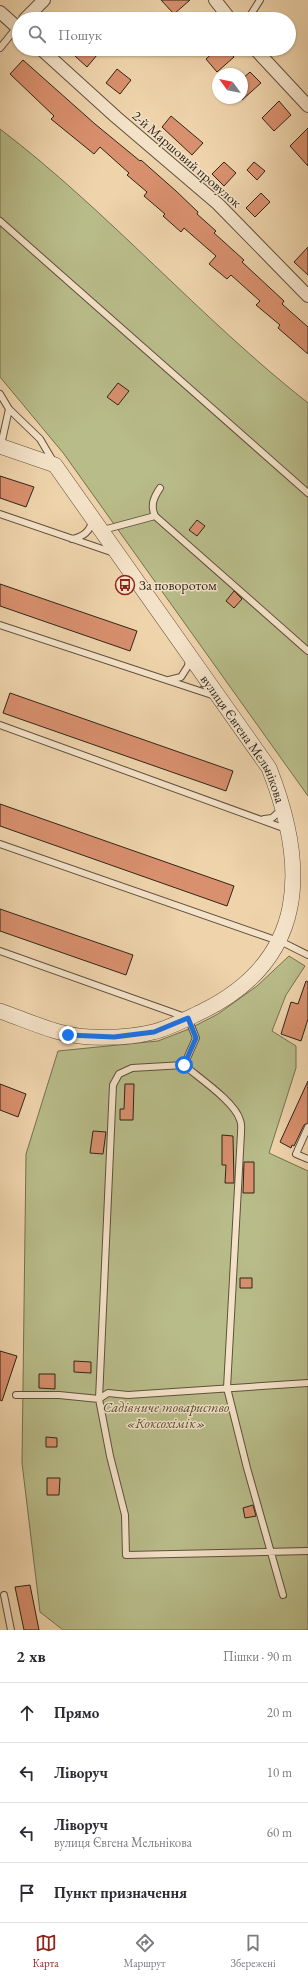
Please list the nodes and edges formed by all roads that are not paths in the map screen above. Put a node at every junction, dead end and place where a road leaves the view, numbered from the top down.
1 (44, 0) edge
2 (215, 0) edge
3 (260, 0) edge
4 (0, 12) edge
5 (32, 12) edge
6 (224, 12) edge
7 (252, 12) edge
8 (12, 20) edge
9 (12, 34) edge
10 (0, 48) edge
11 (49, 56) edge
12 (262, 56) edge
13 (308, 106) edge
14 (0, 222) edge
15 (308, 296) edge
16 (0, 394) edge
17 (9, 409) junction
18 (0, 446) edge
19 (55, 464) junction
20 (160, 488) dead end
21 (308, 493) edge
22 (0, 514) edge
23 (91, 516) junction
24 (155, 516) junction
25 (101, 531) junction
26 (72, 539) junction
27 (118, 555) junction
28 (0, 625) edge
29 (308, 651) edge
30 (188, 652) junction
31 (168, 681) junction
32 (220, 698) junction
33 (0, 725) edge
34 (284, 797) junction
35 (261, 820) junction
36 (295, 832) junction
37 (0, 844) edge
38 (284, 943) junction
39 (0, 951) edge
40 (308, 955) edge
41 (0, 1011) edge
42 (188, 1018) junction
43 (184, 1065) junction
44 (308, 1128) edge
45 (308, 1159) edge
46 (308, 1383) edge
47 (228, 1388) junction
48 (16, 1395) dead end
49 (99, 1400) junction
50 (308, 1551) edge
51 (269, 1552) junction
52 (4, 1595) dead end
53 (283, 1595) dead end
54 (11, 1630) edge

1 - 5 street
2 - 6 street
3 - 7 lane
4 - 8 street
9 - 10 lane
11 - 15 street, 2-й Маршовий провулок
12 - 13 street
14 - 21 lane
16 - 17 lane
17 - 18 lane
17 - 19 lane
18 - 19 street
19 - 23 street, вулиця Євгена Мельнікова
20 - 24 lane
22 - 26 lane
23 - 25 street, вулиця Євгена Мельнікова
23 - 26 lane
24 - 25 lane
24 - 29 lane
25 - 27 street, вулиця Євгена Мельнікова
26 - 27 lane
27 - 30 street, вулиця Євгена Мельнікова
28 - 31 lane
30 - 31 lane
30 - 32 street, вулиця Євгена Мельнікова
31 - 32 lane
32 - 34 street, вулиця Євгена Мельнікова
33 - 35 lane
34 - 35 lane
34 - 36 street, вулиця Євгена Мельнікова
35 - 36 lane
36 - 38 street, вулиця Євгена Мельнікова
37 - 38 lane
38 - 40 lane
38 - 42 street, вулиця Євгена Мельнікова
39 - 42 lane
41 - 42 street, вулиця Євгена Мельнікова
42 - 43 lane
43 - 47 lane
43 - 49 lane
44 - 45 lane
46 - 47 lane
47 - 49 lane
47 - 51 lane
48 - 49 lane
49 - 51 lane
50 - 51 lane
51 - 53 lane
52 - 54 lane

